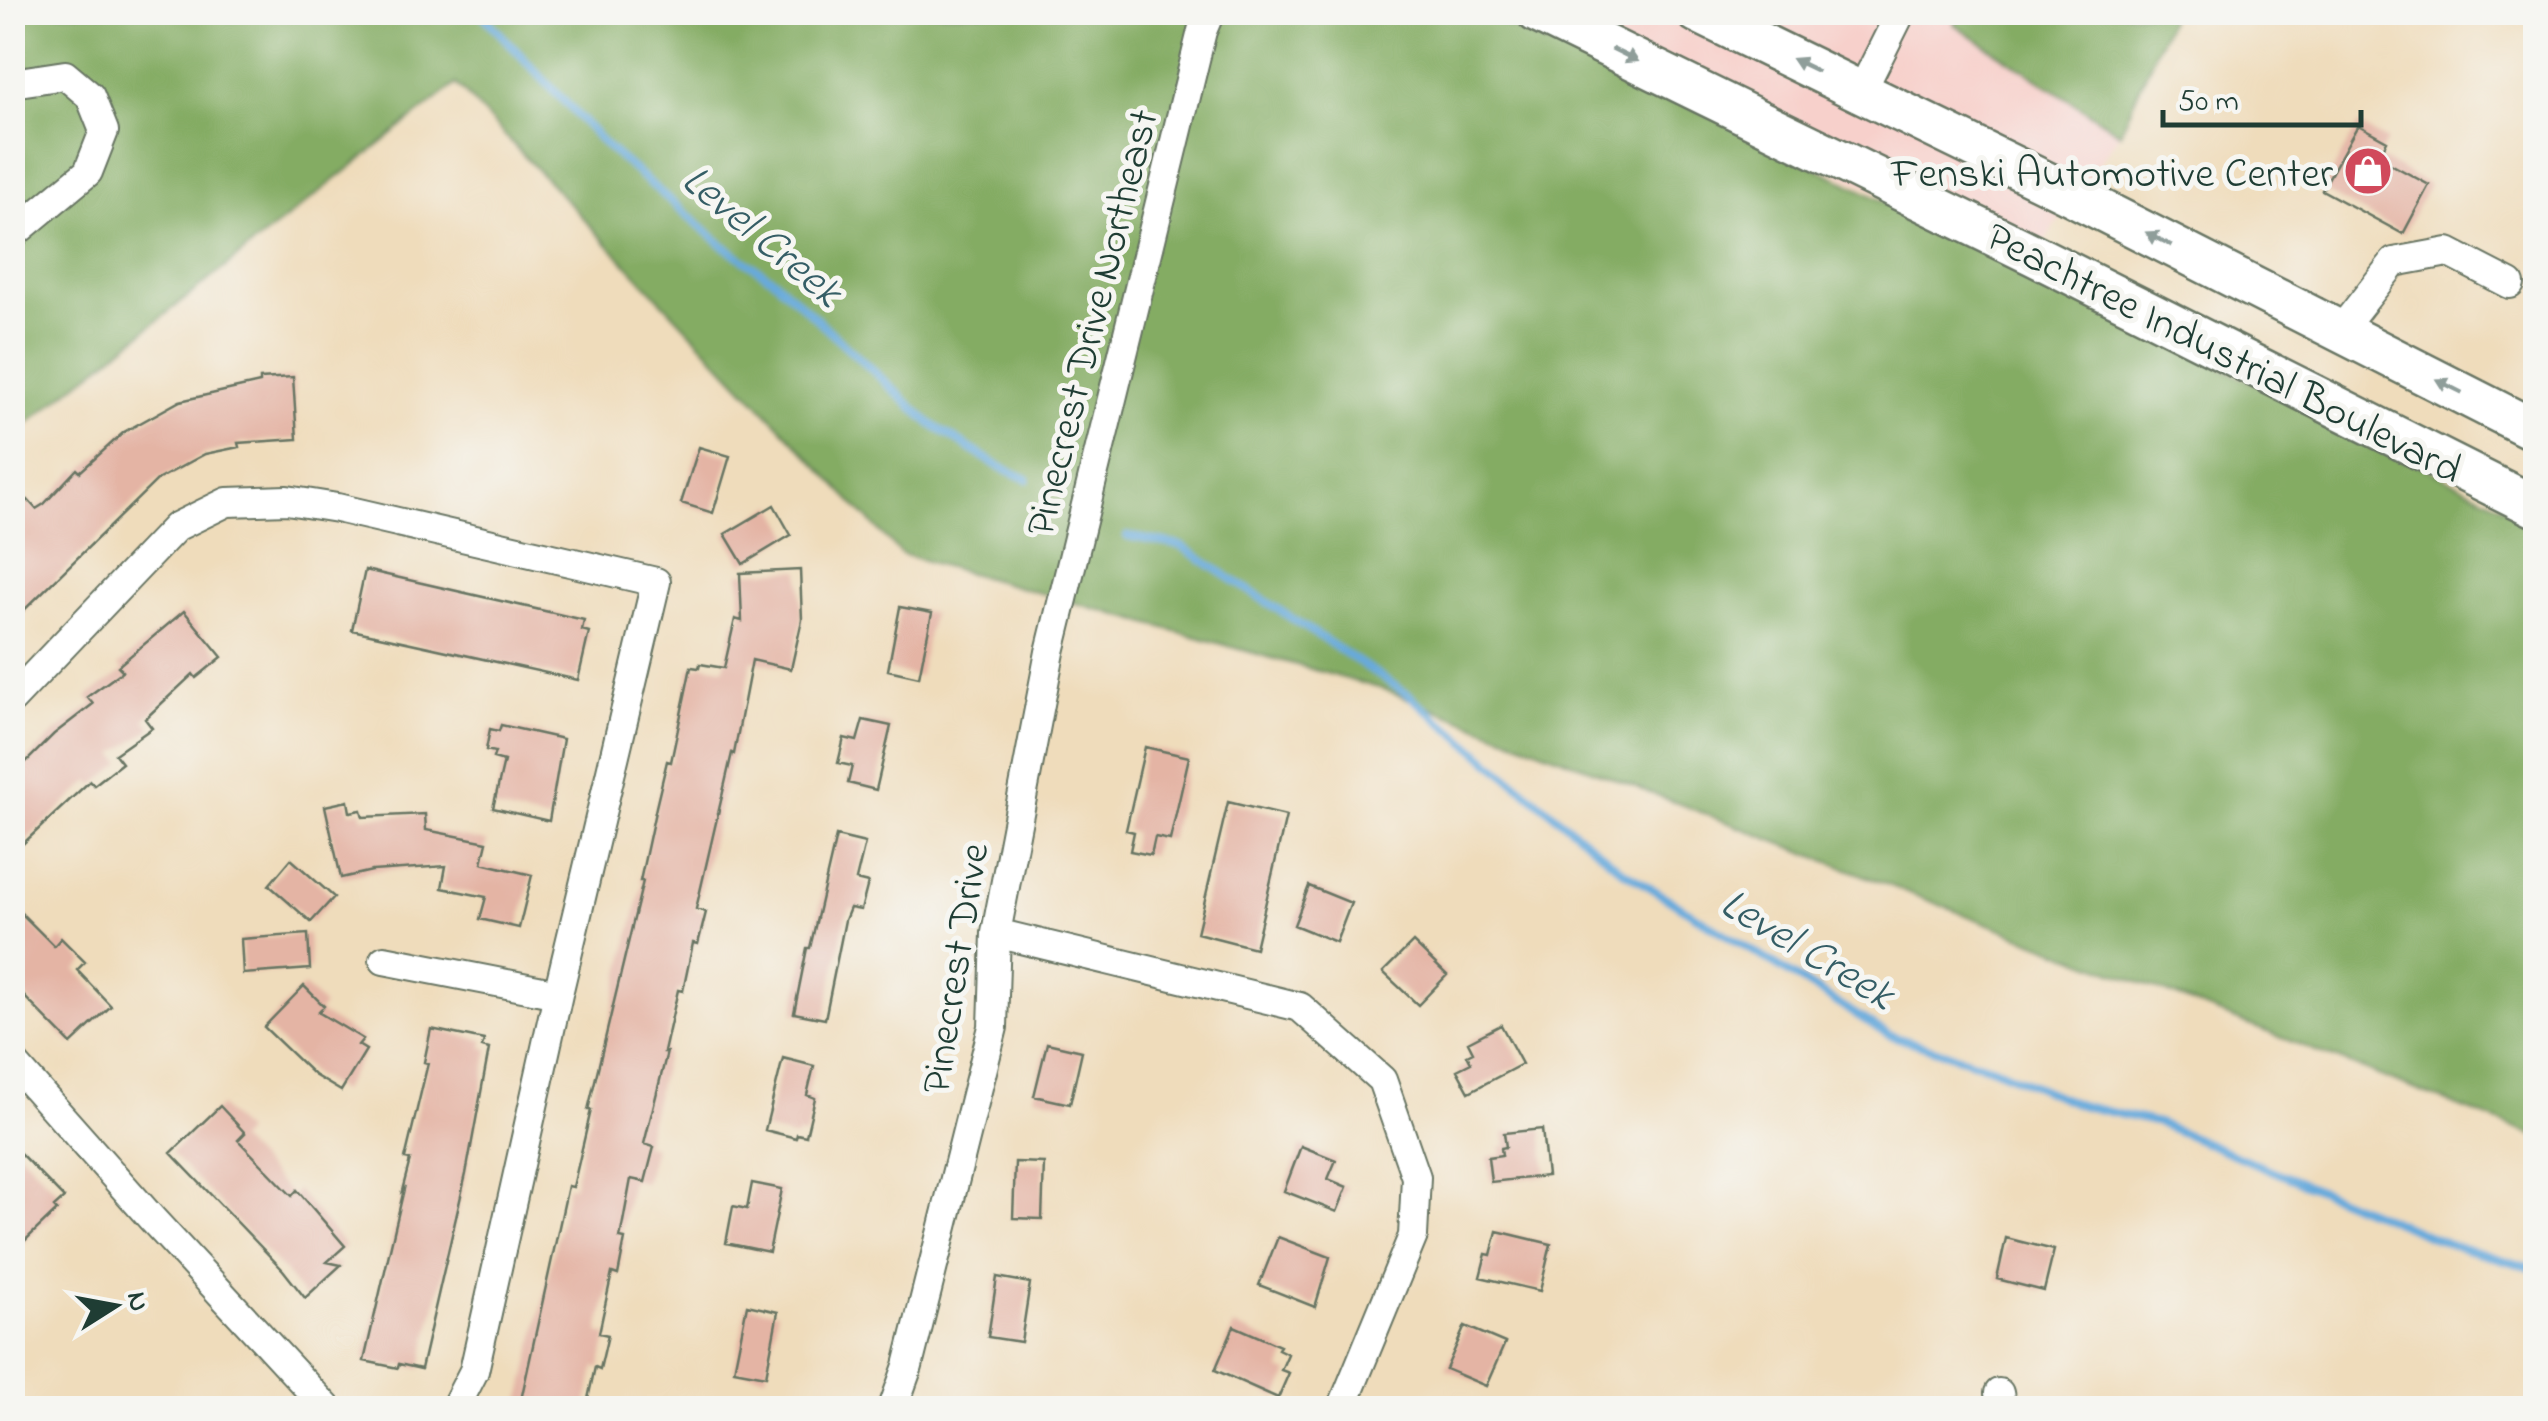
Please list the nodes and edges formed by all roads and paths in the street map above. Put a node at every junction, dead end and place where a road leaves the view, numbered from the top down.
1 (1210, 12) edge
2 (1537, 12) edge
3 (1697, 12) edge
4 (1900, 12) edge
5 (12, 83) edge
6 (1861, 92) junction
7 (12, 235) edge
8 (2510, 284) dead end
9 (2340, 332) junction
10 (2536, 431) edge
11 (2536, 506) edge
12 (1050, 652) joint
13 (12, 700) edge
14 (996, 933) junction
15 (384, 960) dead end
16 (558, 994) junction
17 (12, 1061) edge
18 (328, 1408) edge
19 (455, 1408) edge
20 (893, 1408) edge
21 (1342, 1408) edge

1 - 12 street, Pinecrest Drive Northeast
2 -> 11 highway, Peachtree Industrial Boulevard
6 -> 3 highway, Peachtree Industrial Boulevard
4 - 6 street
5 - 7 street
9 -> 6 highway, Peachtree Industrial Boulevard
8 - 9 street
10 -> 9 highway, Peachtree Industrial Boulevard
12 - 14 street, Pinecrest Drive
13 - 16 street
14 - 20 street, Pinecrest Drive
14 - 21 street
15 - 16 street
16 - 19 street
17 - 18 street

